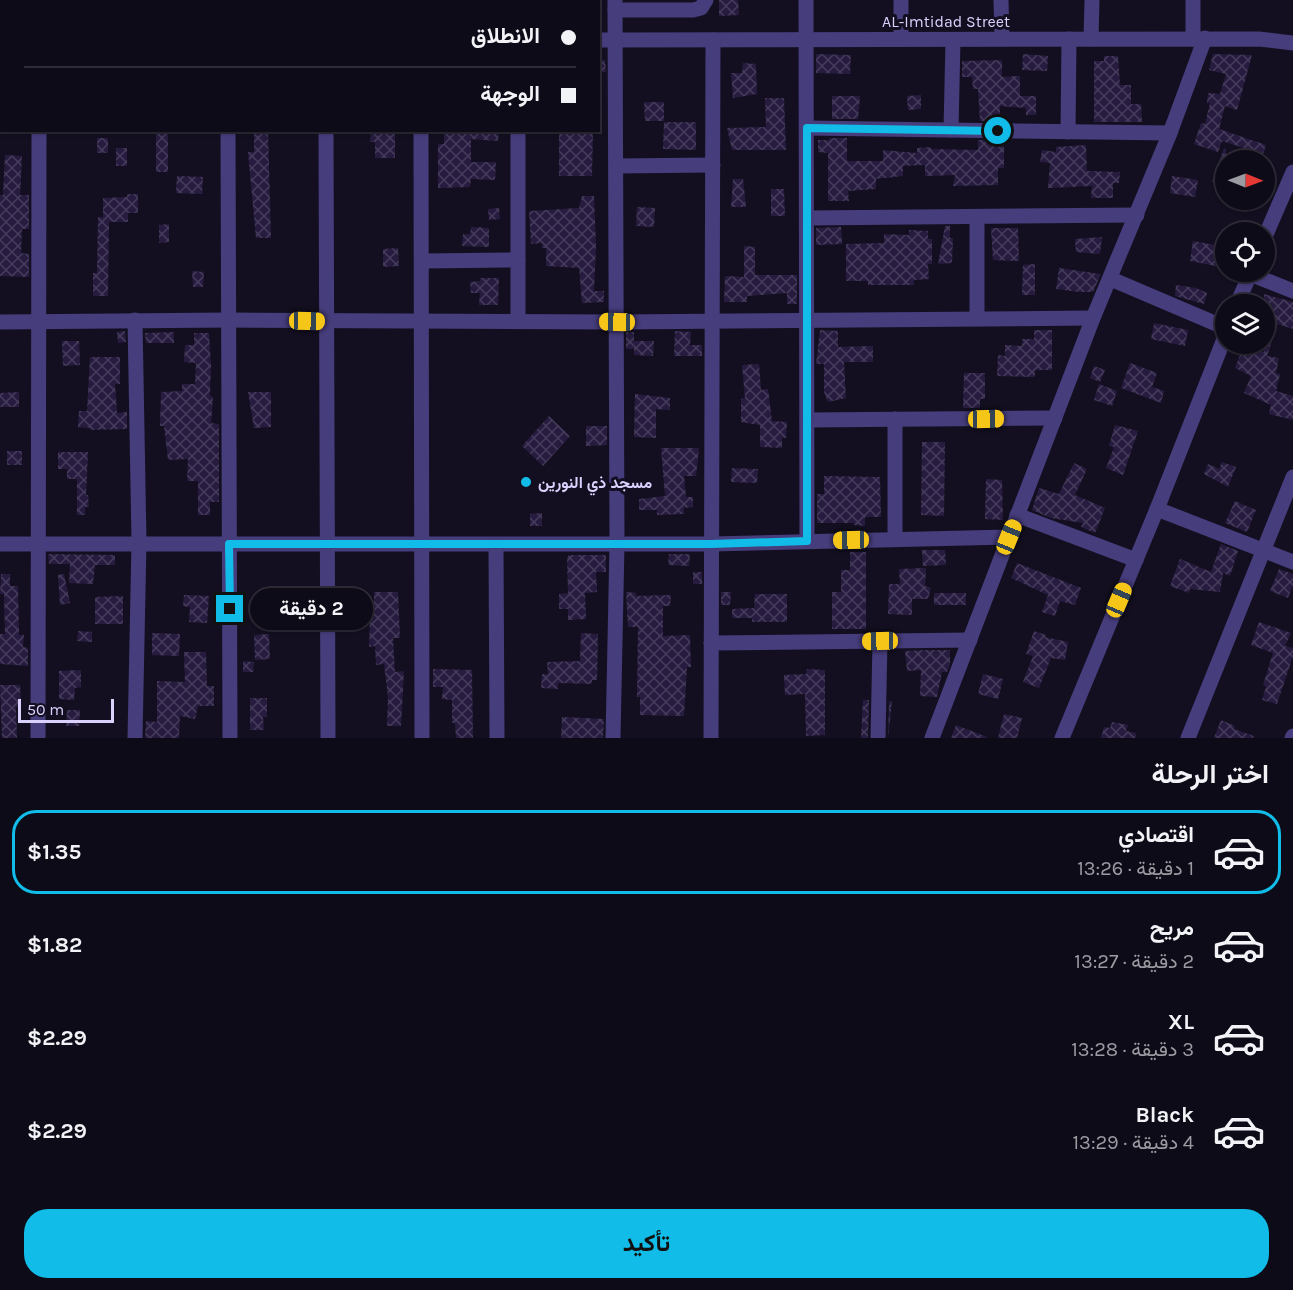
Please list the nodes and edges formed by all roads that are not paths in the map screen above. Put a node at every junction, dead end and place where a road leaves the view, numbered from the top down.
1 (706, 0) edge
2 (806, 0) edge
3 (901, 0) edge
4 (1001, 0) edge
5 (1092, 0) edge
6 (1193, 0) edge
7 (615, 5) edge
8 (806, 39) junction
9 (901, 39) junction
10 (1002, 39) junction
11 (1069, 39) junction
12 (1092, 39) junction
13 (1199, 39) junction
14 (600, 40) edge
15 (616, 40) junction
16 (713, 40) junction
17 (953, 40) junction
18 (1293, 43) edge
19 (807, 128) junction
20 (951, 130) junction
21 (39, 132) edge
22 (228, 132) edge
23 (326, 132) edge
24 (422, 132) edge
25 (518, 132) edge
26 (1068, 132) junction
27 (1170, 133) junction
28 (713, 165) junction
29 (616, 166) junction
30 (1293, 172) edge
31 (1137, 215) junction
32 (977, 217) junction
33 (808, 218) junction
34 (1271, 222) edge
35 (518, 260) junction
36 (422, 261) junction
37 (1111, 279) junction
38 (1272, 282) edge
39 (1293, 291) edge
40 (977, 318) junction
41 (1093, 318) junction
42 (135, 320) junction
43 (229, 320) junction
44 (39, 321) junction
45 (327, 321) junction
46 (422, 321) junction
47 (518, 321) junction
48 (712, 321) junction
49 (807, 321) junction
50 (0, 322) edge
51 (617, 322) junction
52 (1215, 323) edge
53 (1218, 354) edge
54 (1055, 418) junction
55 (895, 419) junction
56 (807, 420) junction
57 (1293, 477) edge
58 (1157, 509) junction
59 (1017, 515) junction
60 (1009, 537) junction
61 (894, 539) junction
62 (807, 541) junction
63 (139, 542) junction
64 (0, 544) edge
65 (40, 544) junction
66 (229, 544) junction
67 (327, 544) junction
68 (617, 544) junction
69 (711, 544) junction
70 (496, 545) junction
71 (423, 546) junction
72 (1264, 551) junction
73 (1136, 560) junction
74 (1293, 562) edge
75 (970, 640) junction
76 (880, 641) junction
77 (711, 644) junction
78 (38, 738) edge
79 (135, 738) edge
80 (230, 738) edge
81 (328, 738) edge
82 (422, 738) edge
83 (497, 738) edge
84 (613, 738) edge
85 (711, 738) edge
86 (878, 738) edge
87 (932, 738) edge
88 (1062, 738) edge
89 (1188, 738) edge

1 - 7 street
2 - 8 street
3 - 9 street
4 - 10 street
5 - 12 street
6 - 13 street
7 - 15 street
8 - 9 street, AL-Imtidad Street
8 - 16 street, AL-Imtidad Street
8 - 19 street
9 - 17 street, AL-Imtidad Street
10 - 11 street, AL-Imtidad Street
10 - 17 street, AL-Imtidad Street
11 - 12 street, AL-Imtidad Street
11 - 26 street
12 - 13 street, AL-Imtidad Street
13 - 18 street, AL-Imtidad Street
13 - 27 street
14 - 15 street, AL-Imtidad Street
15 - 16 street, AL-Imtidad Street
15 - 29 street
16 - 28 street
17 - 20 street
19 - 20 street
19 - 33 street
20 - 26 street
21 - 44 street
22 - 43 street
23 - 45 street
24 - 36 street
25 - 35 street
26 - 27 street
27 - 31 street
28 - 29 street
28 - 48 street
29 - 51 street
30 - 34 street
31 - 32 street
31 - 37 street
32 - 33 street
32 - 40 street
33 - 49 street
35 - 36 street
35 - 47 street
36 - 46 street
37 - 41 street
37 - 52 street
38 - 39 street
40 - 41 street
40 - 49 street
41 - 54 street
42 - 43 street
42 - 44 street
42 - 63 street
43 - 45 street
43 - 66 street
44 - 50 street
44 - 65 street
45 - 46 street
45 - 67 street
46 - 47 street
46 - 71 street
47 - 51 street
48 - 49 street
48 - 51 street
48 - 69 street
49 - 56 street
51 - 68 street
53 - 58 street
54 - 55 street
54 - 59 street
55 - 56 street
55 - 61 street
56 - 62 street
57 - 72 street
58 - 72 street
58 - 73 street
59 - 60 street
59 - 73 street
60 - 61 street
60 - 75 street
61 - 62 street
62 - 69 street
63 - 65 street
63 - 66 street
63 - 79 street
64 - 65 street
65 - 78 street
66 - 67 street
66 - 80 street
67 - 71 street
67 - 81 street
68 - 69 street
68 - 70 street
68 - 84 street
69 - 77 street
70 - 71 street
70 - 83 street
71 - 82 street
72 - 74 street
72 - 89 street
73 - 88 street
75 - 76 street
75 - 87 street
76 - 77 street
76 - 86 street
77 - 85 street

